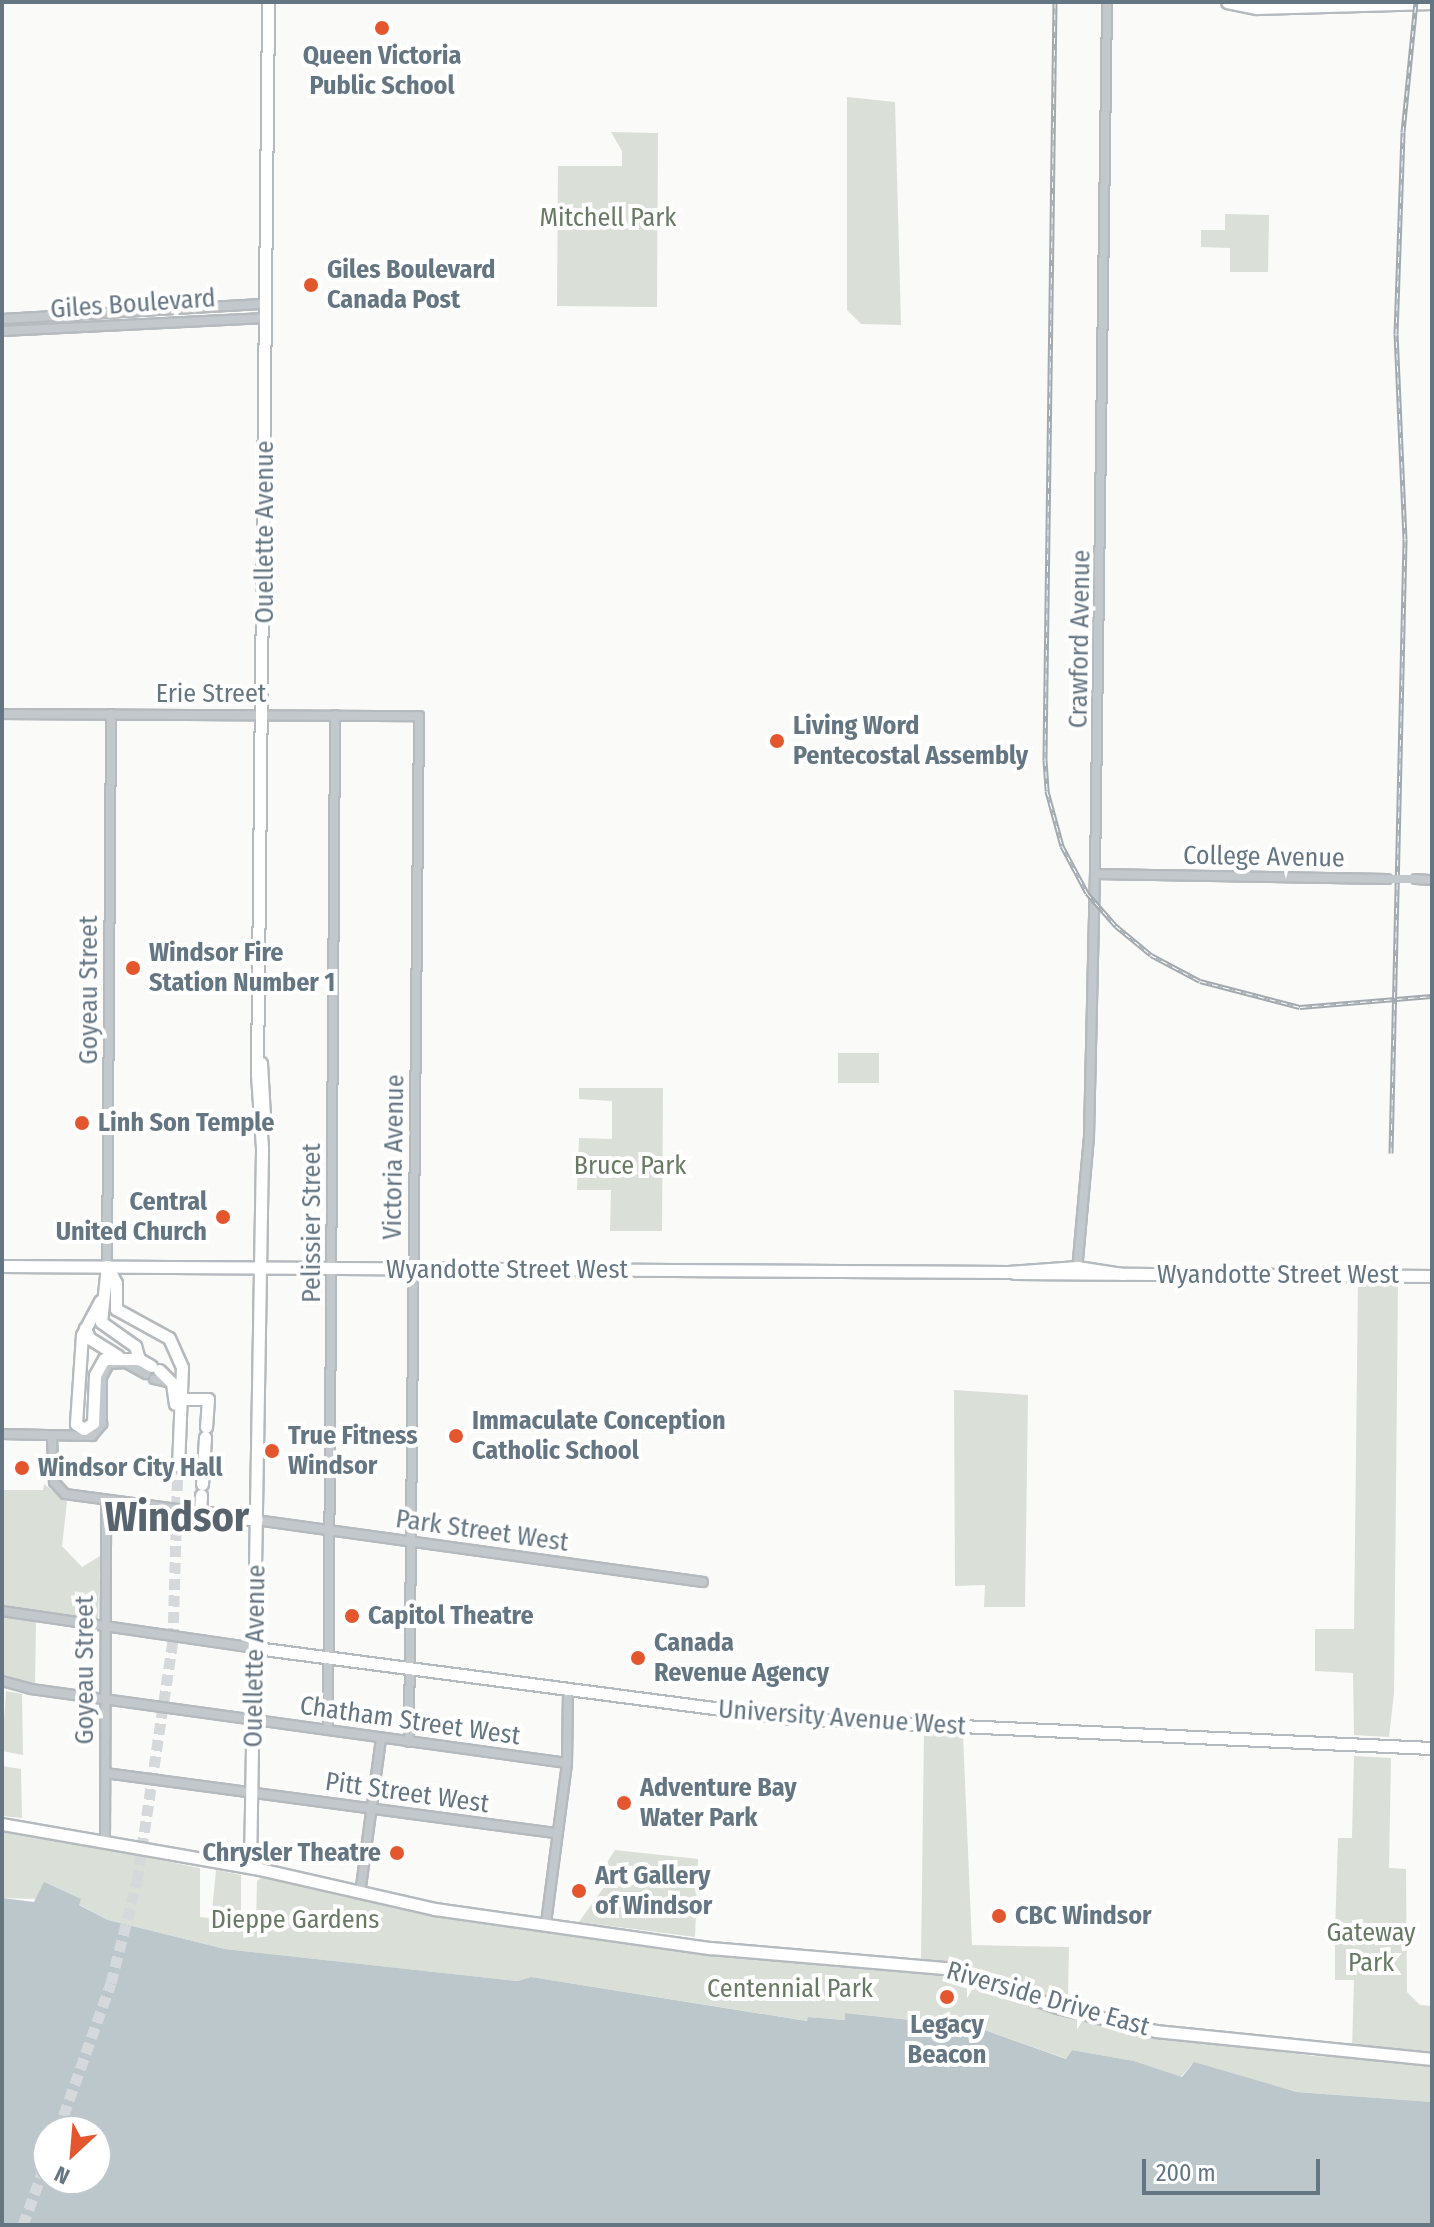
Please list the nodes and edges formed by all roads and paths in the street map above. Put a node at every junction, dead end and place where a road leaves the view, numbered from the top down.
1 (268, 2) edge
2 (1107, 2) edge
3 (1227, 2) edge
4 (1432, 3) edge
5 (266, 304) junction
6 (266, 318) junction
7 (2, 319) edge
8 (2, 331) edge
9 (2, 714) edge
10 (111, 714) junction
11 (262, 714) junction
12 (335, 715) junction
13 (419, 716) joint
14 (1095, 874) junction
15 (1432, 880) edge
16 (2, 1266) edge
17 (107, 1266) junction
18 (257, 1268) junction
19 (331, 1269) junction
20 (413, 1269) junction
21 (1077, 1272) junction
22 (1432, 1276) edge
23 (100, 1301) junction
24 (84, 1327) junction
25 (118, 1356) junction
26 (139, 1359) junction
27 (153, 1372) junction
28 (182, 1399) junction
29 (178, 1425) junction
30 (2, 1434) edge
31 (52, 1439) junction
32 (178, 1465) tunnel mouth
33 (106, 1500) junction
34 (200, 1512) junction
35 (256, 1520) junction
36 (331, 1531) junction
37 (411, 1542) junction
38 (703, 1582) dead end
39 (2, 1611) edge
40 (105, 1626) junction
41 (256, 1648) junction
42 (330, 1658) junction
43 (410, 1669) junction
44 (2, 1681) edge
45 (568, 1691) junction
46 (105, 1699) junction
47 (256, 1720) junction
48 (328, 1730) junction
49 (381, 1738) junction
50 (409, 1742) junction
51 (1432, 1748) edge
52 (567, 1763) junction
53 (105, 1773) junction
54 (252, 1792) junction
55 (371, 1808) junction
56 (2, 1824) edge
57 (557, 1833) junction
58 (105, 1840) junction
59 (250, 1867) junction
60 (360, 1894) junction
61 (546, 1923) junction
62 (1432, 2059) edge

1 - 5 main road, Ouellette Avenue
2 - 14 street, Crawford Avenue
3 - 4 main road
5 - 6 main road, Ouellette Avenue
5 - 7 street, Giles Boulevard
6 - 8 street, Giles Boulevard
6 - 11 main road, Ouellette Avenue
9 - 10 street, Erie Street
10 - 11 street, Erie Street
10 - 17 street, Goyeau Street
11 - 12 street, Erie Street
11 - 18 main road, Ouellette Avenue
12 - 13 street, Erie Street
12 - 19 street, Pelissier Street
13 - 20 street, Victoria Avenue
14 - 15 street, College Avenue, bridge
14 - 21 street, Crawford Avenue
16 - 17 main road, Wyandotte Street West
17 - 18 main road, Wyandotte Street West
17 - 23 main road
17 - 28 main road
18 - 19 main road, Wyandotte Street West
18 - 35 main road, Ouellette Avenue
19 - 20 main road, Wyandotte Street West
19 - 36 street, Pelissier Street
20 - 21 main road, Wyandotte Street West
20 - 37 street, Victoria Avenue
21 - 22 main road, Wyandotte Street West
23 - 24 main road
23 - 26 main road
24 - 25 main road
24 - 25 main road
25 - 26 main road
26 - 27 main road
27 - 29 main road
27 - 31 street
28 - 29 main road
28 - 34 main road
29 - 32 main road
30 - 31 street
31 - 33 street
33 - 34 street
33 - 40 street, Goyeau Street
34 - 35 main road
35 - 36 street, Park Street West
35 - 41 main road, Ouellette Avenue
36 - 37 street, Park Street West
36 - 42 street, Pelissier Street
37 - 38 street, Park Street West
37 - 43 street, Victoria Avenue
39 - 40 street
40 - 41 street
40 - 46 street, Goyeau Street
41 - 42 main road, University Avenue West
41 - 47 main road, Ouellette Avenue
42 - 43 main road, University Avenue West
42 - 48 street, Pelissier Street
43 - 45 main road, University Avenue West
43 - 50 street, Victoria Avenue
44 - 46 street, Chatham Street West
45 - 51 main road, University Avenue West
45 - 52 street
46 - 47 street, Chatham Street West
46 - 53 street, Goyeau Street
47 - 48 street, Chatham Street West
47 - 54 main road, Ouellette Avenue
48 - 49 street, Chatham Street West
49 - 50 street, Chatham Street West
49 - 55 street
50 - 52 street, Chatham Street West
52 - 57 street
53 - 54 street, Pitt Street West
53 - 58 street, Goyeau Street
54 - 55 street, Pitt Street West
54 - 59 main road, Ouellette Avenue
55 - 57 street, Pitt Street West
55 - 60 street
56 - 58 main road, Riverside Drive East
57 - 61 street
58 - 59 main road, Riverside Drive East
59 - 60 main road, Riverside Drive East
60 - 61 main road, Riverside Drive East
61 - 62 main road, Riverside Drive East

